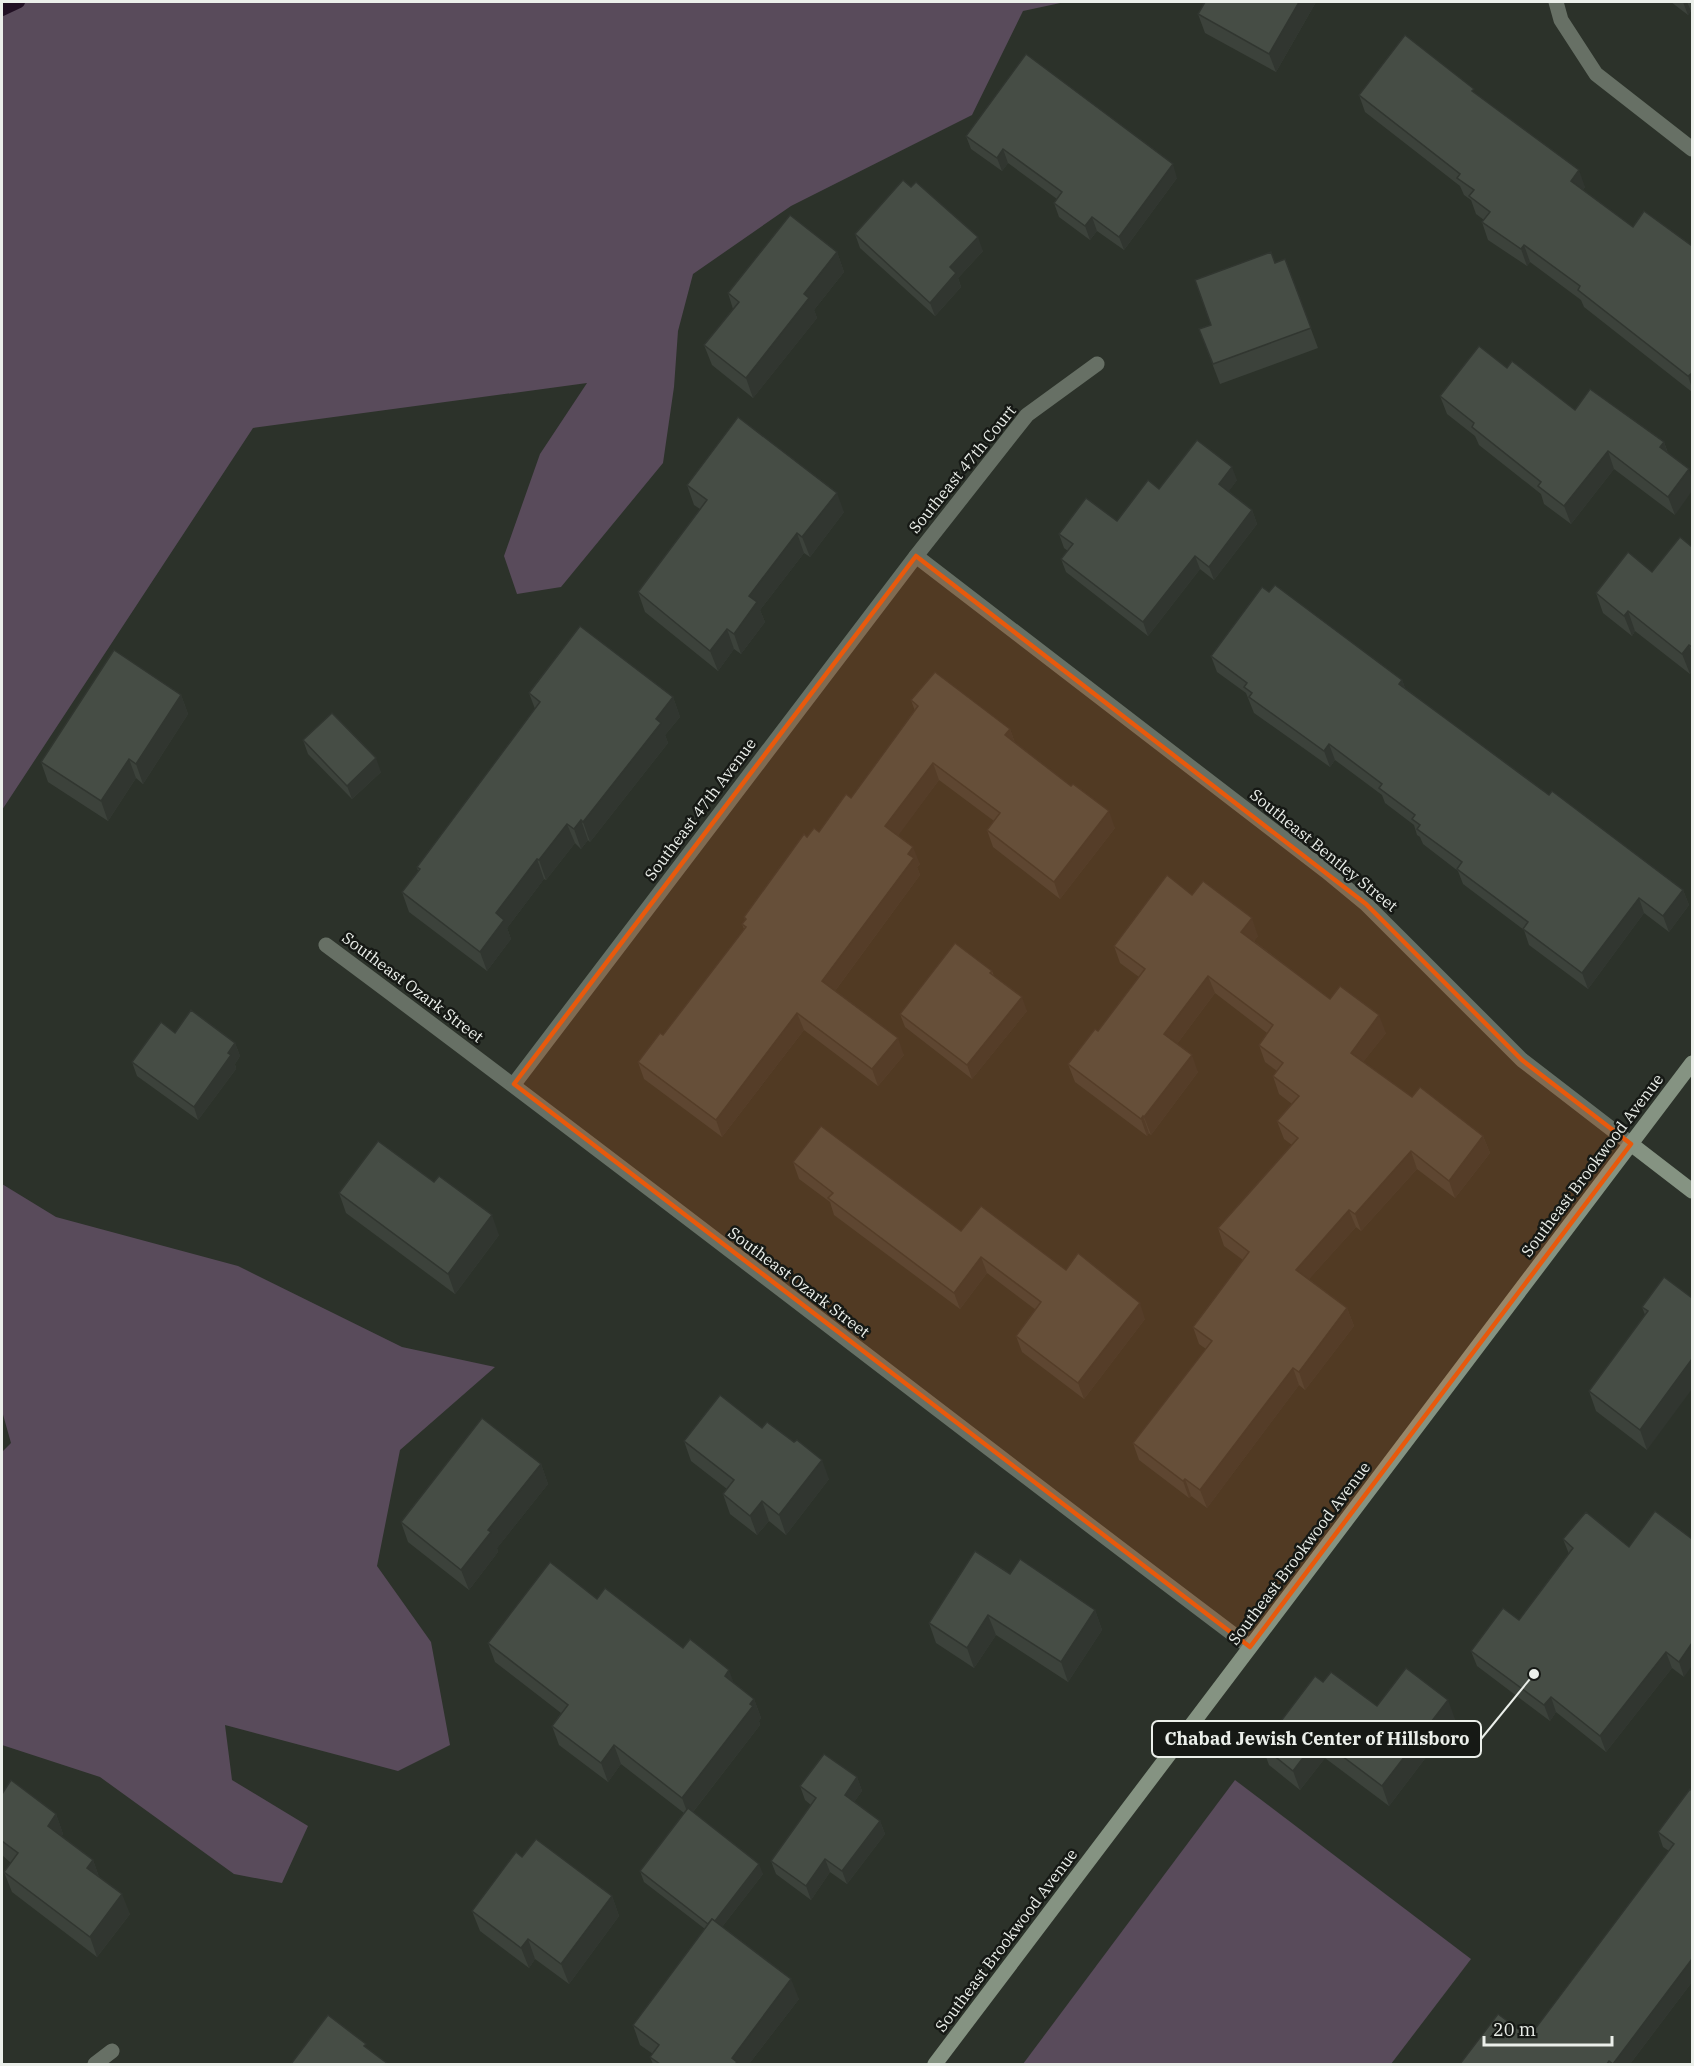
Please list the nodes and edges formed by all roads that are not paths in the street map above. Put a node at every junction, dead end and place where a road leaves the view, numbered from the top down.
1 (1556, 2) edge
2 (1692, 149) edge
3 (1097, 364) dead end
4 (916, 556) junction
5 (326, 945) dead end
6 (1692, 1063) edge
7 (514, 1084) junction
8 (1631, 1144) junction
9 (1692, 1191) edge
10 (1250, 1647) junction
11 (112, 2051) dead end
12 (94, 2064) edge
13 (935, 2064) edge

1 - 2 street
3 - 4 street, Southeast 47th Court
4 - 7 street, Southeast 47th Avenue
4 - 8 street, Southeast Bentley Street
5 - 7 street, Southeast Ozark Street
6 - 8 main road, Southeast Brookwood Avenue
7 - 10 street, Southeast Ozark Street
8 - 9 main road, Southeast Bentley Street
8 - 10 main road, Southeast Brookwood Avenue
10 - 13 main road, Southeast Brookwood Avenue
11 - 12 street

